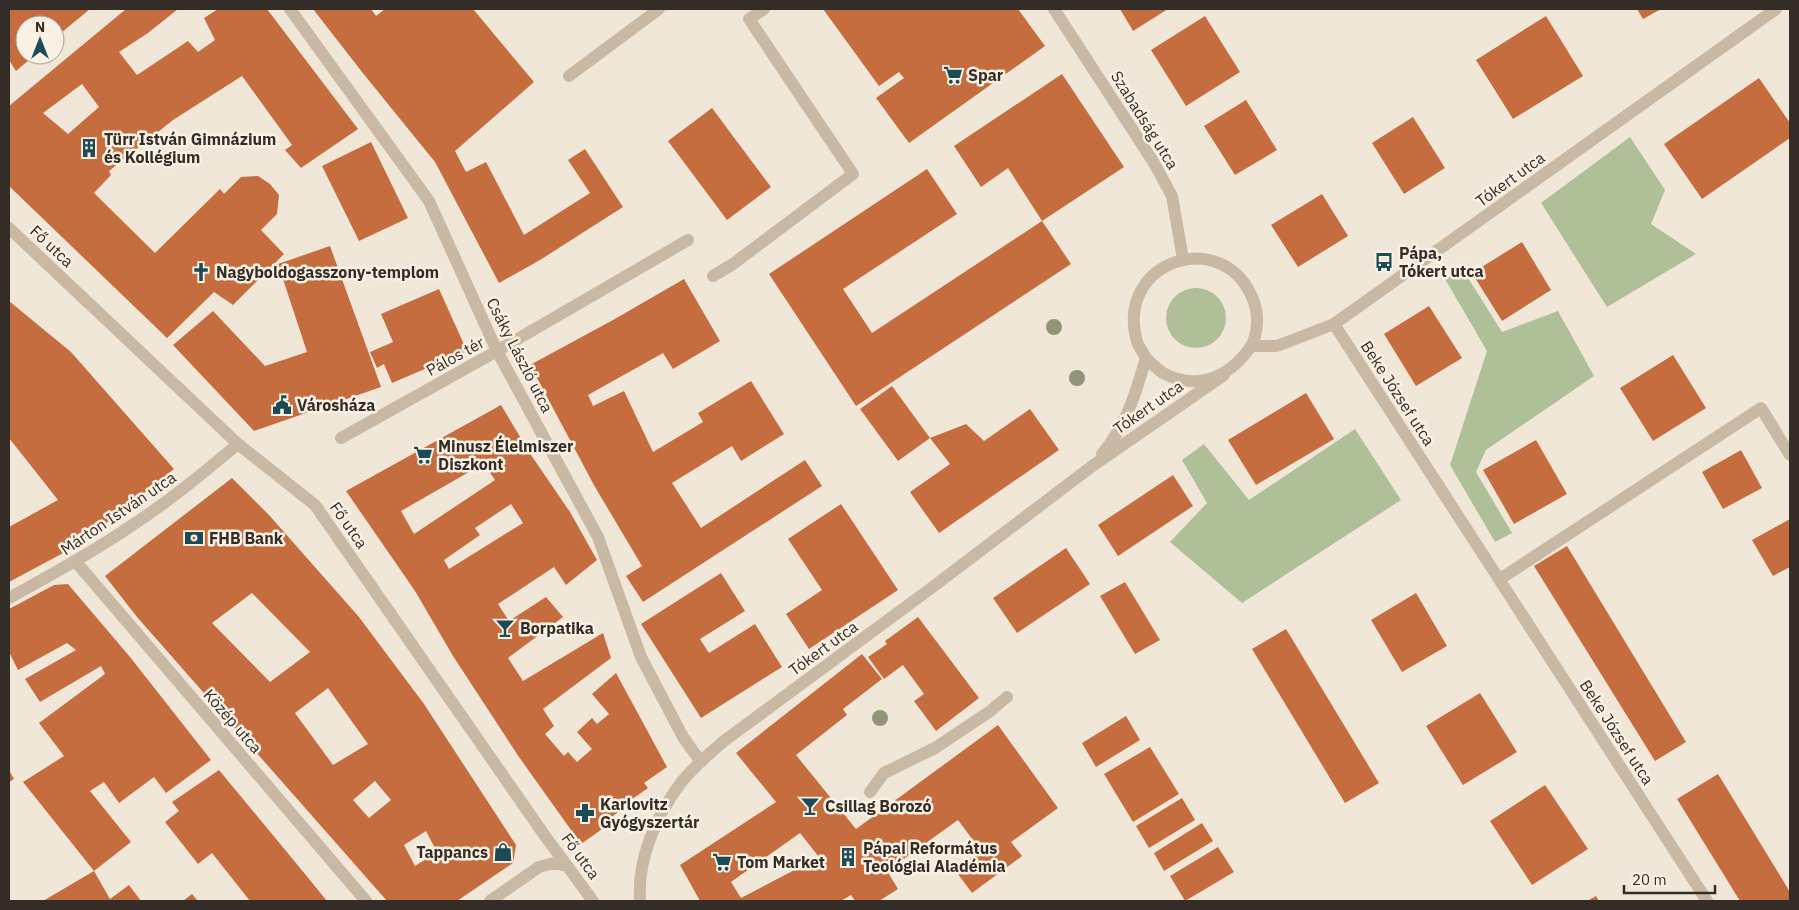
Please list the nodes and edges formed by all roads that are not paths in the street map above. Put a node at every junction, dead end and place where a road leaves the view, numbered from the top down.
1 (290, 9) edge
2 (659, 9) edge
3 (764, 9) edge
4 (1054, 9) edge
5 (1776, 9) edge
6 (569, 76) dead end
7 (9, 228) edge
8 (688, 240) dead end
9 (1183, 259) junction
10 (713, 276) dead end
11 (1334, 324) junction
12 (1251, 346) junction
13 (497, 351) junction
14 (1146, 358) junction
15 (1224, 375) junction
16 (341, 438) dead end
17 (238, 444) junction
18 (1790, 455) edge
19 (1091, 467) junction
20 (76, 562) junction
21 (1500, 580) junction
22 (9, 598) edge
23 (1007, 697) dead end
24 (701, 762) junction
25 (870, 792) dead end
26 (567, 866) junction
27 (366, 901) edge
28 (490, 901) edge
29 (594, 901) edge
30 (640, 901) edge
31 (1706, 901) edge

1 - 13 street, Csáky László utca
2 - 6 street
3 - 10 street
4 - 9 street, Szabadság utca
5 - 11 street, Tókert utca
7 - 17 street, Fő utca
8 - 13 street, Pálos tér
9 - 12 street, Tókert utca
9 - 14 street, Tókert utca
11 - 12 street, Tókert utca
11 - 21 street, Beke József utca
12 - 15 street, Tókert utca
13 - 16 street, Pálos tér
13 - 24 street, Csáky László utca
14 - 15 street, Tókert utca
14 - 19 street, Tókert utca
15 - 19 street, Tókert utca
17 - 20 street, Márton István utca
17 - 26 street, Fő utca
18 - 21 street
19 - 24 street, Tókert utca
20 - 22 street, Márton István utca
20 - 27 street, Közép utca
21 - 31 street, Beke József utca
23 - 25 street
24 - 30 street, Tókert utca
26 - 28 street
26 - 29 street, Fő utca

